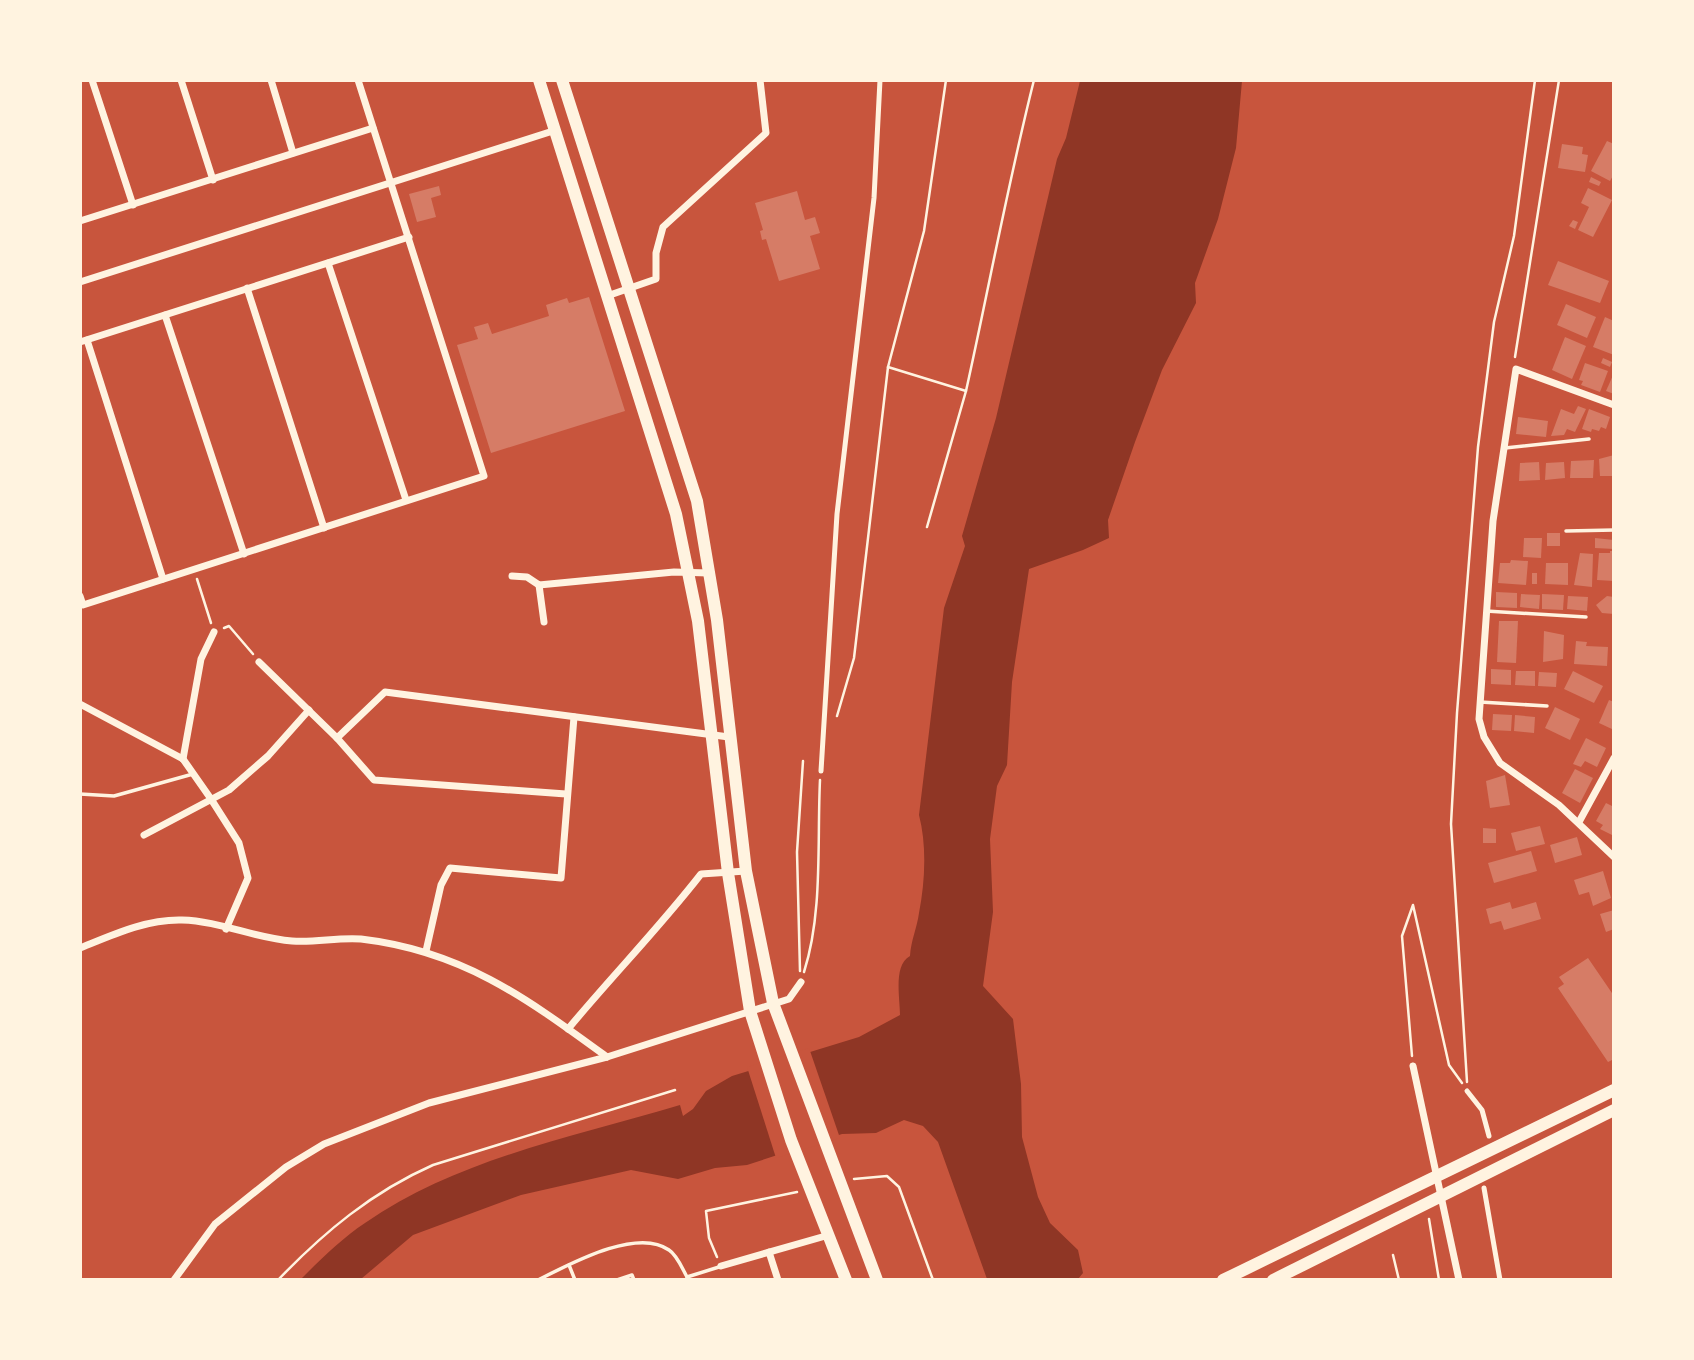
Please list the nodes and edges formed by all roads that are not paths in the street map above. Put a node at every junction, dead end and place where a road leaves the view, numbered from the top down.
1 (92, 80) edge
2 (181, 80) edge
3 (271, 80) edge
4 (358, 80) edge
5 (539, 80) edge
6 (562, 80) edge
7 (760, 80) edge
8 (880, 80) edge
9 (373, 128) junction
10 (556, 130) junction
11 (293, 153) junction
12 (214, 180) junction
13 (391, 183) junction
14 (133, 205) junction
15 (80, 221) edge
16 (409, 237) junction
17 (328, 263) junction
18 (80, 282) edge
19 (247, 288) junction
20 (629, 288) junction
21 (607, 296) junction
22 (165, 314) junction
23 (84, 341) edge
24 (1614, 405) edge
25 (1590, 439) dead end
26 (1504, 448) junction
27 (406, 500) junction
28 (324, 528) junction
29 (1614, 530) edge
30 (1566, 531) dead end
31 (243, 554) junction
32 (688, 572) junction
33 (709, 573) junction
34 (512, 576) dead end
35 (163, 579) junction
36 (539, 586) junction
37 (80, 596) edge
38 (1486, 611) junction
39 (1586, 617) dead end
40 (544, 621) dead end
41 (214, 632) road end
42 (259, 662) road end
43 (1480, 702) junction
44 (80, 704) edge
45 (1547, 706) dead end
46 (309, 710) junction
47 (574, 717) junction
48 (710, 736) junction
49 (729, 737) junction
50 (337, 738) junction
51 (1614, 758) edge
52 (183, 759) junction
53 (821, 771) road end
54 (193, 774) junction
55 (80, 794) edge
56 (566, 794) junction
57 (211, 799) junction
58 (1579, 822) junction
59 (144, 835) dead end
60 (1614, 857) edge
61 (746, 872) junction
62 (728, 873) junction
63 (226, 929) junction
64 (80, 948) edge
65 (426, 951) junction
66 (801, 982) road end
67 (773, 1003) junction
68 (750, 1011) junction
69 (568, 1029) junction
70 (607, 1058) junction
71 (1413, 1066) road end
72 (1614, 1090) edge
73 (1467, 1091) road end
74 (1614, 1110) edge
75 (1489, 1136) dead end
76 (1484, 1188) dead end
77 (825, 1229) junction
78 (769, 1252) junction
79 (569, 1265) junction
80 (721, 1266) joint
81 (688, 1278) edge
82 (174, 1279) edge
83 (538, 1279) edge
84 (575, 1279) edge
85 (617, 1279) edge
86 (634, 1279) edge
87 (778, 1279) edge
88 (846, 1279) edge
89 (877, 1279) edge
90 (1223, 1279) edge
91 (1273, 1279) edge
92 (1459, 1279) edge
93 (1500, 1279) edge

1 - 14 street
2 - 12 street
3 - 11 street
4 - 9 street
5 - 10 highway
6 - 20 highway
7 - 20 street
8 - 53 street
9 - 11 street
9 - 13 street
10 - 13 street
10 - 21 highway
11 - 12 street
12 - 14 street
13 - 16 street
13 - 18 street
14 - 15 street
16 - 17 street
16 - 27 street
17 - 19 street
17 - 27 street
19 - 22 street
19 - 28 street
20 - 21 street
20 - 33 highway
21 - 32 highway
22 - 23 street
22 - 31 street
23 - 35 street
24 - 26 street
25 - 26 lane
26 - 38 street
27 - 28 street
28 - 31 street
29 - 30 lane
31 - 35 street
32 - 33 street
32 - 36 street
32 - 48 highway
33 - 49 highway
34 - 36 street
35 - 37 street
36 - 40 street
38 - 39 lane
38 - 43 street
41 - 52 street
42 - 46 street
43 - 45 lane
43 - 58 street
44 - 52 street
46 - 50 street
46 - 57 street
47 - 48 street
47 - 50 street
47 - 56 street
48 - 49 street
48 - 62 highway
49 - 61 highway
50 - 56 street
51 - 58 street
52 - 54 street
54 - 55 lane
54 - 57 street
56 - 65 street
57 - 59 street
57 - 63 street
58 - 60 street
61 - 62 street
61 - 67 highway
62 - 68 highway
62 - 69 street
63 - 64 street
63 - 65 street
65 - 69 street
66 - 67 street
67 - 68 street
67 - 89 highway
68 - 70 street
68 - 77 highway
69 - 70 street
70 - 82 street
71 - 92 street
72 - 90 highway
73 - 75 street
74 - 91 highway
76 - 93 street
77 - 78 street
77 - 88 highway
78 - 80 street
78 - 87 street
79 - 81 lane
79 - 83 lane
79 - 84 lane
80 - 81 lane
85 - 86 lane

